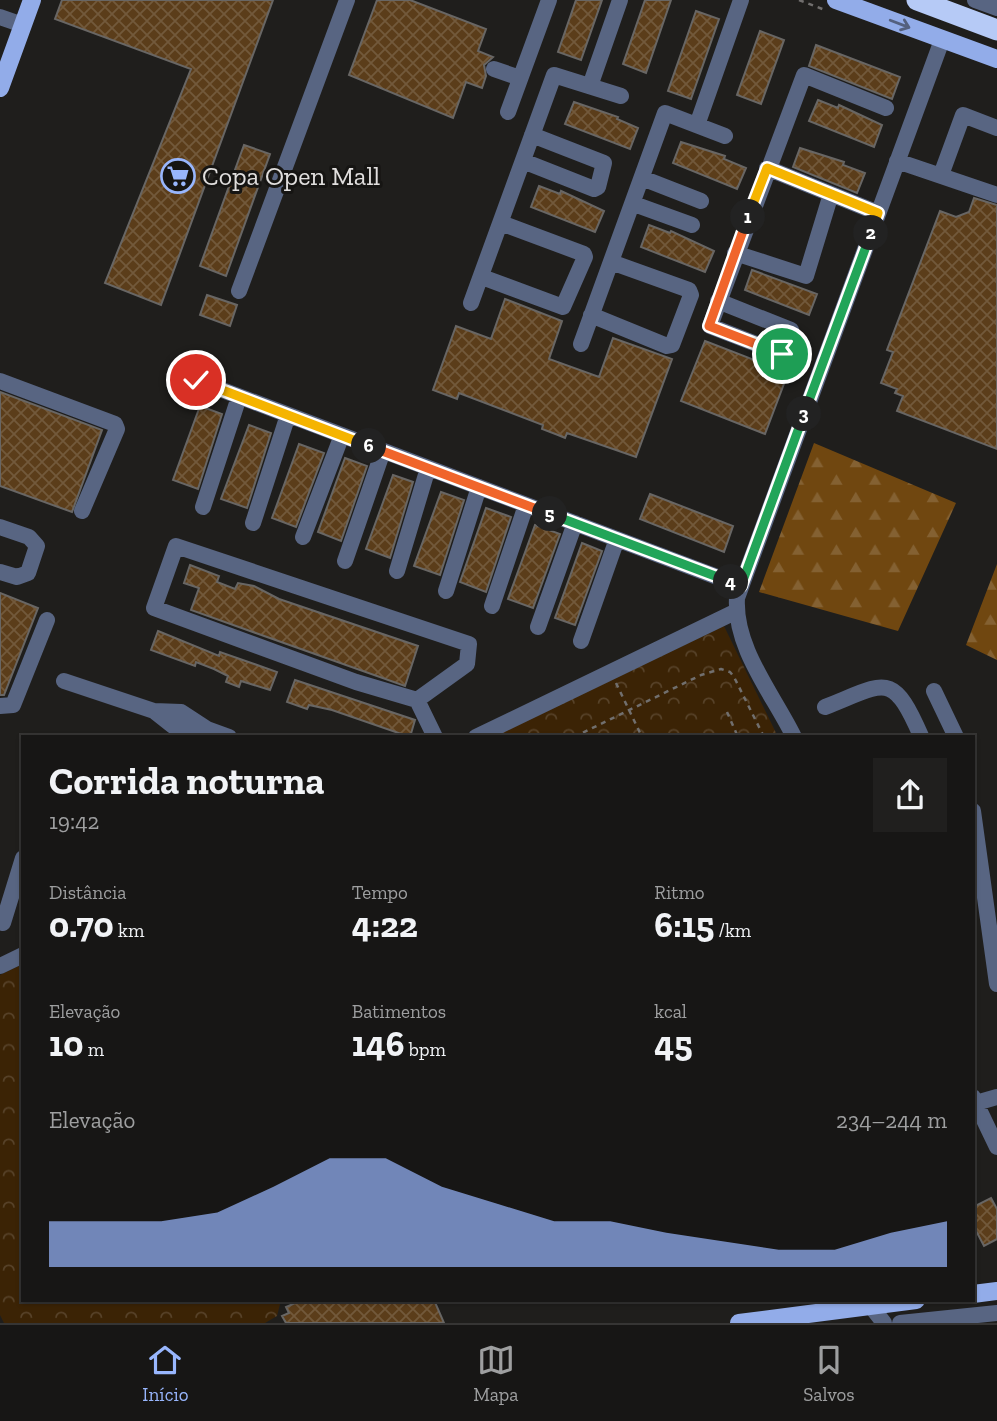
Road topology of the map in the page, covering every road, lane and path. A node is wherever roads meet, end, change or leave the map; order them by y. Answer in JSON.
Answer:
{"nodes":[{"id":1,"x":32,"y":0,"type":"edge"},
{"id":2,"x":347,"y":0,"type":"edge"},
{"id":3,"x":549,"y":0,"type":"edge"},
{"id":4,"x":621,"y":0,"type":"edge"},
{"id":5,"x":741,"y":0,"type":"edge"},
{"id":6,"x":836,"y":0,"type":"edge"},
{"id":7,"x":916,"y":0,"type":"edge"},
{"id":8,"x":975,"y":0,"type":"edge"},
{"id":9,"x":997,"y":8,"type":"edge"},
{"id":10,"x":0,"y":17,"type":"edge"},
{"id":11,"x":23,"y":25,"type":"junction"},
{"id":12,"x":997,"y":30,"type":"edge"},
{"id":13,"x":942,"y":40,"type":"junction"},
{"id":14,"x":997,"y":59,"type":"edge"},
{"id":15,"x":494,"y":69,"type":"dead end"},
{"id":16,"x":520,"y":78,"type":"junction"},
{"id":17,"x":590,"y":86,"type":"junction"},
{"id":18,"x":0,"y":88,"type":"edge"},
{"id":19,"x":621,"y":96,"type":"dead end"},
{"id":20,"x":886,"y":108,"type":"dead end"},
{"id":21,"x":508,"y":112,"type":"dead end"},
{"id":22,"x":697,"y":125,"type":"junction"},
{"id":23,"x":997,"y":128,"type":"edge"},
{"id":24,"x":532,"y":135,"type":"junction"},
{"id":25,"x":725,"y":136,"type":"dead end"},
{"id":26,"x":523,"y":160,"type":"junction"},
{"id":27,"x":897,"y":161,"type":"junction"},
{"id":28,"x":767,"y":168,"type":"junction"},
{"id":29,"x":941,"y":175,"type":"junction"},
{"id":30,"x":642,"y":178,"type":"junction"},
{"id":31,"x":831,"y":194,"type":"junction"},
{"id":32,"x":997,"y":195,"type":"edge"},
{"id":33,"x":701,"y":201,"type":"dead end"},
{"id":34,"x":634,"y":204,"type":"junction"},
{"id":35,"x":878,"y":213,"type":"junction"},
{"id":36,"x":501,"y":223,"type":"junction"},
{"id":37,"x":692,"y":225,"type":"dead end"},
{"id":38,"x":735,"y":253,"type":"junction"},
{"id":39,"x":611,"y":262,"type":"junction"},
{"id":40,"x":482,"y":277,"type":"junction"},
{"id":41,"x":239,"y":291,"type":"dead end"},
{"id":42,"x":718,"y":302,"type":"junction"},
{"id":43,"x":471,"y":303,"type":"dead end"},
{"id":44,"x":591,"y":315,"type":"junction"},
{"id":45,"x":791,"y":330,"type":"dead end"},
{"id":46,"x":581,"y":344,"type":"dead end"},
{"id":47,"x":782,"y":354,"type":"dead end"},
{"id":48,"x":196,"y":380,"type":"dead end"},
{"id":49,"x":0,"y":381,"type":"edge"},
{"id":50,"x":239,"y":397,"type":"junction"},
{"id":51,"x":288,"y":415,"type":"junction"},
{"id":52,"x":342,"y":435,"type":"junction"},
{"id":53,"x":383,"y":451,"type":"junction"},
{"id":54,"x":428,"y":468,"type":"junction"},
{"id":55,"x":479,"y":487,"type":"junction"},
{"id":56,"x":526,"y":505,"type":"junction"},
{"id":57,"x":203,"y":507,"type":"dead end"},
{"id":58,"x":82,"y":511,"type":"dead end"},
{"id":59,"x":253,"y":523,"type":"dead end"},
{"id":60,"x":575,"y":523,"type":"junction"},
{"id":61,"x":0,"y":527,"type":"edge"},
{"id":62,"x":303,"y":537,"type":"dead end"},
{"id":63,"x":617,"y":539,"type":"junction"},
{"id":64,"x":345,"y":561,"type":"dead end"},
{"id":65,"x":397,"y":571,"type":"dead end"},
{"id":66,"x":0,"y":572,"type":"edge"},
{"id":67,"x":741,"y":586,"type":"junction"},
{"id":68,"x":446,"y":591,"type":"dead end"},
{"id":69,"x":492,"y":606,"type":"dead end"},
{"id":70,"x":737,"y":611,"type":"junction"},
{"id":71,"x":47,"y":620,"type":"dead end"},
{"id":72,"x":538,"y":627,"type":"dead end"},
{"id":73,"x":581,"y":641,"type":"dead end"},
{"id":74,"x":64,"y":681,"type":"dead end"},
{"id":75,"x":608,"y":685,"type":"dead end"},
{"id":76,"x":934,"y":691,"type":"dead end"},
{"id":77,"x":417,"y":701,"type":"junction"},
{"id":78,"x":0,"y":706,"type":"edge"},
{"id":79,"x":825,"y":707,"type":"dead end"},
{"id":80,"x":629,"y":711,"type":"junction"},
{"id":81,"x":727,"y":712,"type":"dead end"},
{"id":82,"x":952,"y":729,"type":"edge"},
{"id":83,"x":224,"y":735,"type":"edge"},
{"id":84,"x":434,"y":735,"type":"edge"},
{"id":85,"x":480,"y":735,"type":"edge"},
{"id":86,"x":584,"y":735,"type":"edge"},
{"id":87,"x":641,"y":735,"type":"edge"},
{"id":88,"x":737,"y":735,"type":"edge"},
{"id":89,"x":763,"y":735,"type":"edge"},
{"id":90,"x":793,"y":735,"type":"edge"},
{"id":91,"x":920,"y":735,"type":"edge"},
{"id":92,"x":925,"y":735,"type":"edge"},
{"id":93,"x":975,"y":825,"type":"edge"},
{"id":94,"x":21,"y":864,"type":"edge"},
{"id":95,"x":3,"y":923,"type":"dead end"},
{"id":96,"x":21,"y":956,"type":"edge"},
{"id":97,"x":0,"y":966,"type":"edge"},
{"id":98,"x":997,"y":984,"type":"edge"},
{"id":99,"x":997,"y":1097,"type":"edge"},
{"id":100,"x":982,"y":1107,"type":"edge"},
{"id":101,"x":997,"y":1147,"type":"edge"},
{"id":102,"x":997,"y":1291,"type":"edge"},
{"id":103,"x":975,"y":1294,"type":"edge"},
{"id":104,"x":901,"y":1302,"type":"edge"},
{"id":105,"x":870,"y":1306,"type":"junction"},
{"id":106,"x":997,"y":1313,"type":"edge"},
{"id":107,"x":739,"y":1323,"type":"edge"},
{"id":108,"x":884,"y":1323,"type":"edge"},
{"id":109,"x":900,"y":1323,"type":"edge"}],
"edges":[{"from":1,"to":11,"type":"main road"},
{"from":2,"to":41,"type":"street"},
{"from":3,"to":16,"type":"street"},
{"from":4,"to":17,"type":"street"},
{"from":5,"to":22,"type":"street"},
{"from":6,"to":13,"type":"main road","one_way":true},
{"from":7,"to":12,"type":"highway"},
{"from":8,"to":9,"type":"street"},
{"from":10,"to":11,"type":"street"},
{"from":11,"to":18,"type":"main road"},
{"from":13,"to":14,"type":"main road"},
{"from":13,"to":27,"type":"street"},
{"from":15,"to":16,"type":"street"},
{"from":16,"to":21,"type":"street"},
{"from":17,"to":19,"type":"street"},
{"from":17,"to":24,"type":"street"},
{"from":20,"to":28,"type":"street"},
{"from":22,"to":25,"type":"street"},
{"from":22,"to":30,"type":"street"},
{"from":23,"to":29,"type":"street"},
{"from":24,"to":26,"type":"street"},
{"from":24,"to":26,"type":"street"},
{"from":26,"to":36,"type":"street"},
{"from":27,"to":29,"type":"street"},
{"from":27,"to":35,"type":"street"},
{"from":28,"to":31,"type":"street"},
{"from":28,"to":38,"type":"street"},
{"from":29,"to":32,"type":"street"},
{"from":30,"to":33,"type":"street"},
{"from":30,"to":34,"type":"street"},
{"from":31,"to":35,"type":"street"},
{"from":31,"to":38,"type":"street"},
{"from":34,"to":37,"type":"street"},
{"from":34,"to":39,"type":"street"},
{"from":35,"to":67,"type":"street"},
{"from":36,"to":40,"type":"street"},
{"from":36,"to":40,"type":"street"},
{"from":38,"to":42,"type":"street"},
{"from":39,"to":44,"type":"street"},
{"from":39,"to":44,"type":"street"},
{"from":40,"to":43,"type":"street"},
{"from":42,"to":45,"type":"street"},
{"from":42,"to":47,"type":"street"},
{"from":44,"to":46,"type":"street"},
{"from":48,"to":50,"type":"street"},
{"from":49,"to":58,"type":"street"},
{"from":50,"to":51,"type":"street"},
{"from":50,"to":57,"type":"street"},
{"from":51,"to":52,"type":"street"},
{"from":51,"to":59,"type":"street"},
{"from":52,"to":53,"type":"street"},
{"from":52,"to":62,"type":"street"},
{"from":53,"to":54,"type":"street"},
{"from":53,"to":64,"type":"street"},
{"from":54,"to":55,"type":"street"},
{"from":54,"to":65,"type":"street"},
{"from":55,"to":56,"type":"street"},
{"from":55,"to":68,"type":"street"},
{"from":56,"to":60,"type":"street"},
{"from":56,"to":69,"type":"street"},
{"from":60,"to":63,"type":"street"},
{"from":60,"to":72,"type":"street"},
{"from":61,"to":66,"type":"street"},
{"from":63,"to":67,"type":"street"},
{"from":63,"to":73,"type":"street"},
{"from":67,"to":70,"type":"street"},
{"from":70,"to":85,"type":"street"},
{"from":70,"to":90,"type":"street"},
{"from":71,"to":78,"type":"street"},
{"from":74,"to":83,"type":"street"},
{"from":75,"to":80,"type":"path"},
{"from":76,"to":82,"type":"street"},
{"from":77,"to":77,"type":"street"},
{"from":77,"to":84,"type":"street"},
{"from":79,"to":91,"type":"street"},
{"from":80,"to":86,"type":"path"},
{"from":80,"to":87,"type":"path"},
{"from":80,"to":89,"type":"path"},
{"from":81,"to":88,"type":"path"},
{"from":82,"to":92,"type":"street"},
{"from":93,"to":98,"type":"street"},
{"from":94,"to":95,"type":"street"},
{"from":96,"to":97,"type":"street"},
{"from":99,"to":100,"type":"street"},
{"from":100,"to":101,"type":"street"},
{"from":102,"to":103,"type":"main road"},
{"from":104,"to":105,"type":"main road"},
{"from":105,"to":107,"type":"main road"},
{"from":105,"to":108,"type":"street"},
{"from":106,"to":109,"type":"street"}]}
